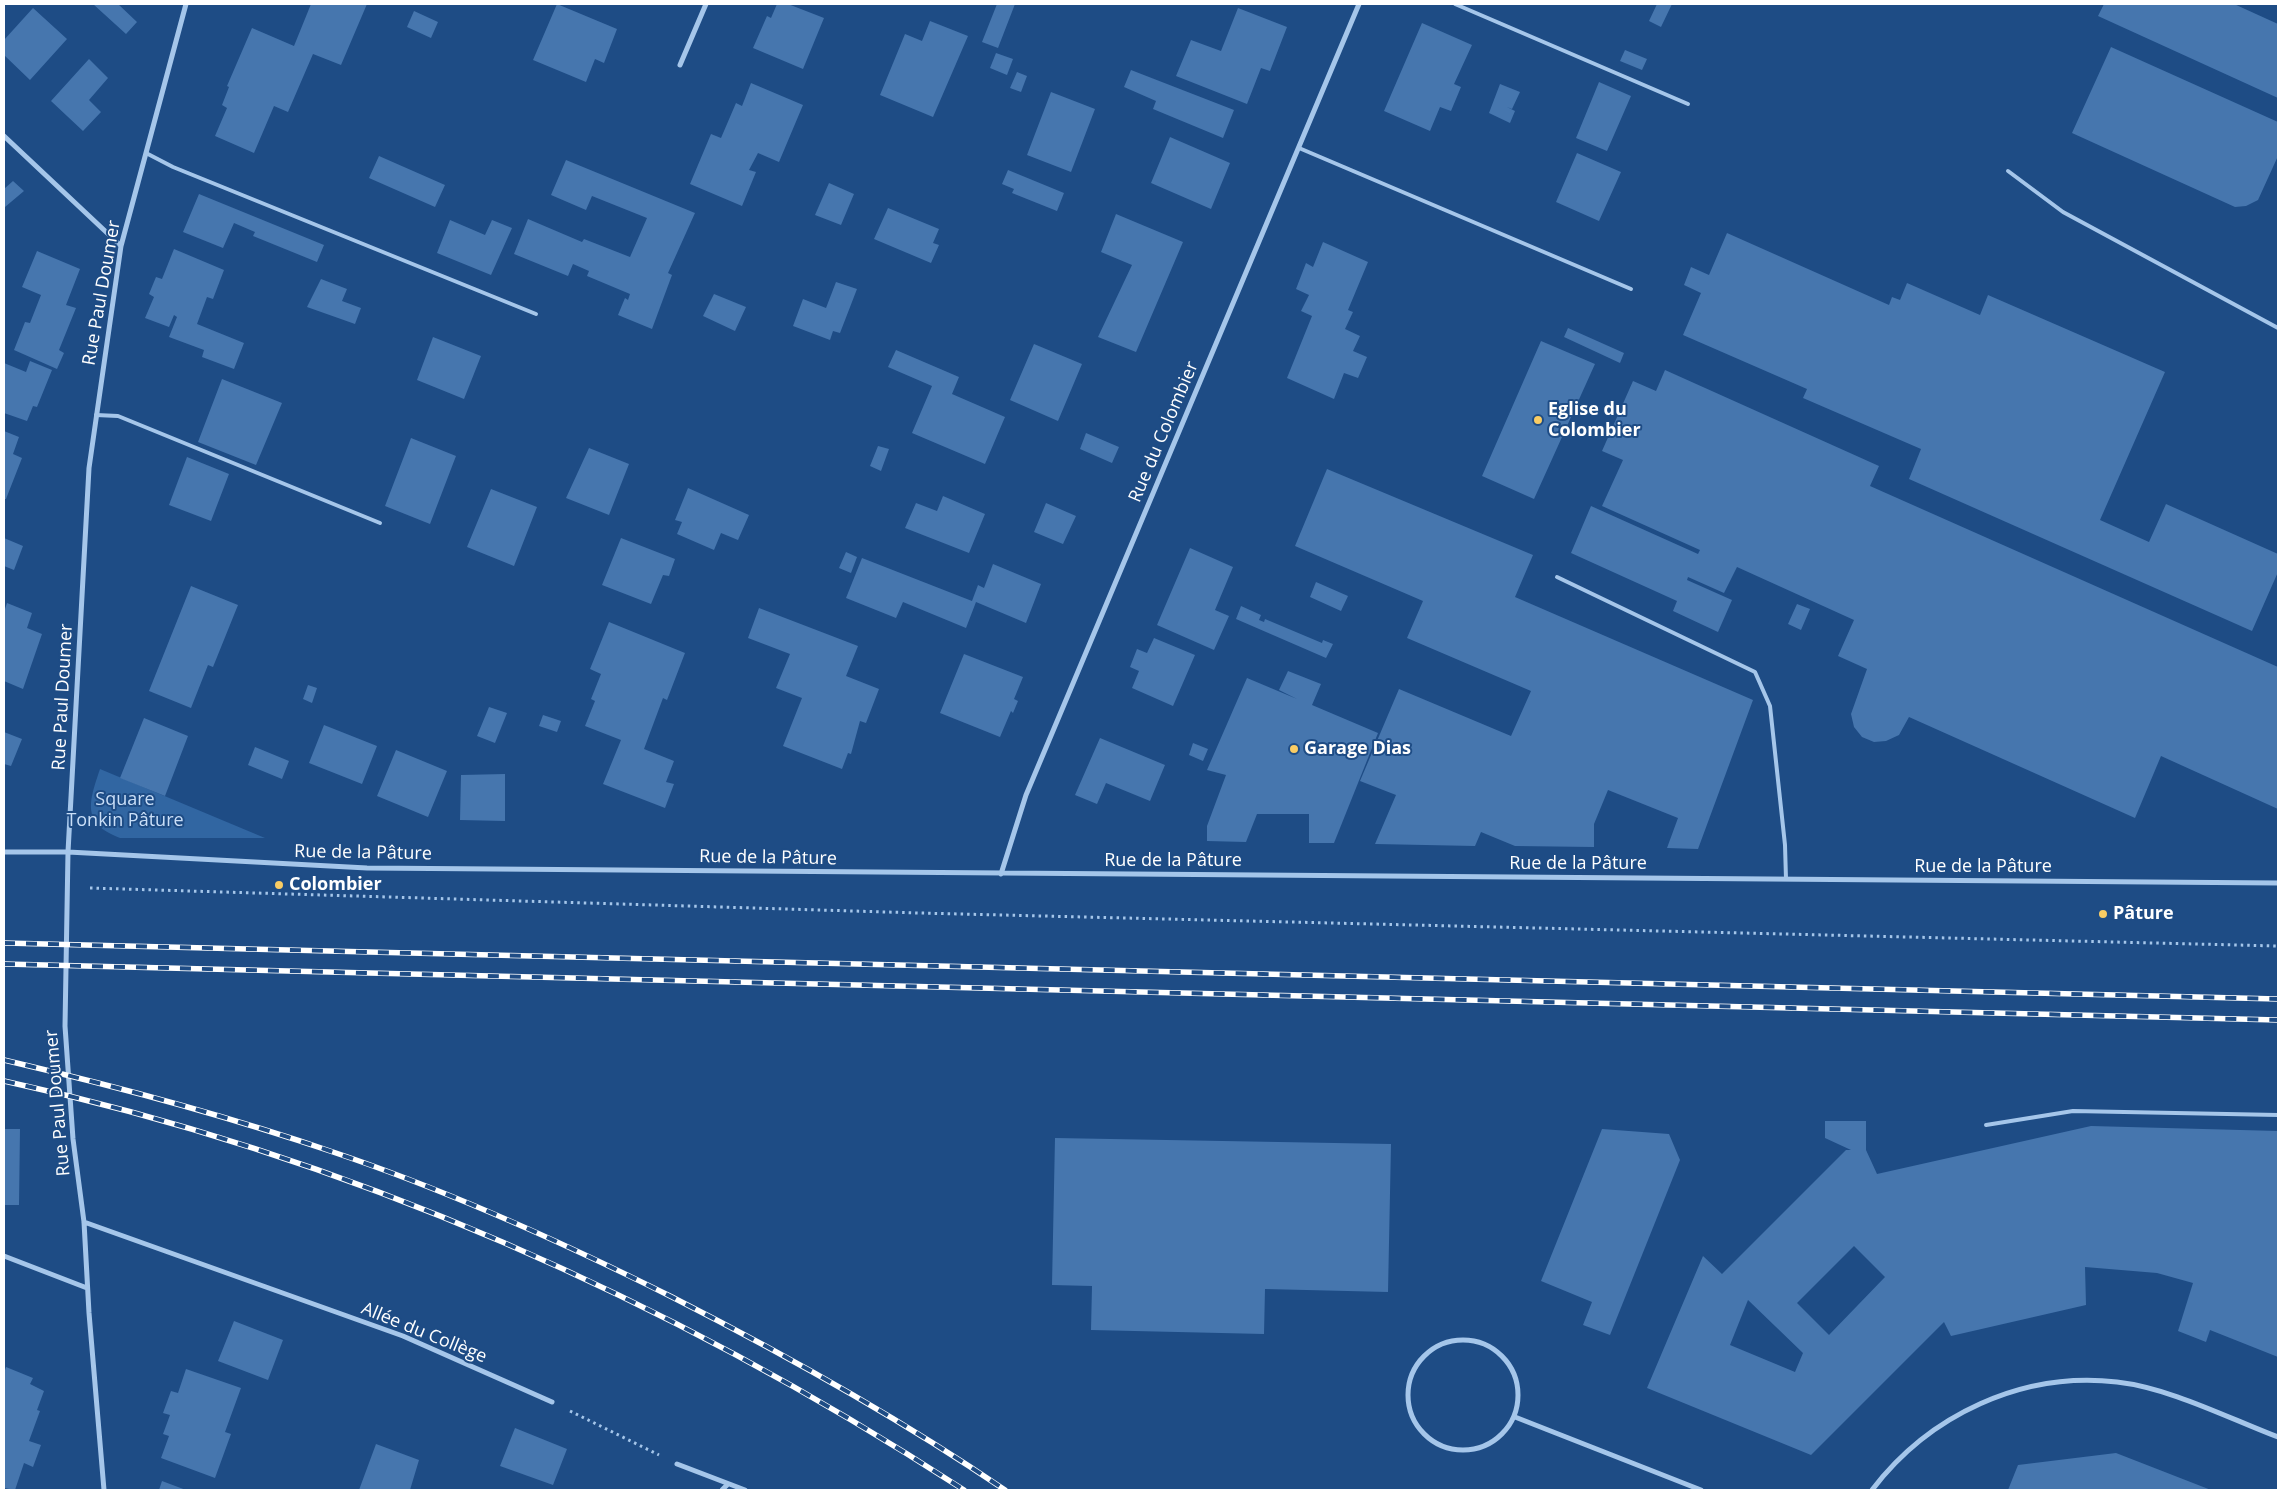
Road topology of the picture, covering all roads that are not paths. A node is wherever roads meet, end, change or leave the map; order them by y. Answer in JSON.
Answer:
{"nodes":[{"id":1,"x":186,"y":4,"type":"edge"},
{"id":2,"x":706,"y":4,"type":"edge"},
{"id":3,"x":1359,"y":4,"type":"edge"},
{"id":4,"x":1455,"y":4,"type":"edge"},
{"id":5,"x":680,"y":65,"type":"dead end"},
{"id":6,"x":1688,"y":104,"type":"dead end"},
{"id":7,"x":4,"y":136,"type":"edge"},
{"id":8,"x":1299,"y":148,"type":"junction"},
{"id":9,"x":146,"y":153,"type":"junction"},
{"id":10,"x":2008,"y":171,"type":"dead end"},
{"id":11,"x":121,"y":246,"type":"junction"},
{"id":12,"x":1631,"y":289,"type":"dead end"},
{"id":13,"x":536,"y":314,"type":"dead end"},
{"id":14,"x":2278,"y":327,"type":"edge"},
{"id":15,"x":96,"y":415,"type":"junction"},
{"id":16,"x":380,"y":523,"type":"dead end"},
{"id":17,"x":1557,"y":577,"type":"dead end"},
{"id":18,"x":4,"y":852,"type":"edge"},
{"id":19,"x":68,"y":852,"type":"junction"},
{"id":20,"x":1001,"y":874,"type":"junction"},
{"id":21,"x":1786,"y":880,"type":"junction"},
{"id":22,"x":2278,"y":883,"type":"edge"},
{"id":23,"x":2278,"y":1115,"type":"edge"},
{"id":24,"x":1986,"y":1125,"type":"dead end"},
{"id":25,"x":84,"y":1222,"type":"junction"},
{"id":26,"x":4,"y":1256,"type":"edge"},
{"id":27,"x":87,"y":1288,"type":"junction"},
{"id":28,"x":552,"y":1402,"type":"road end"},
{"id":29,"x":1514,"y":1417,"type":"junction"},
{"id":30,"x":2278,"y":1437,"type":"edge"},
{"id":31,"x":678,"y":1464,"type":"road end"},
{"id":32,"x":728,"y":1484,"type":"junction"},
{"id":33,"x":104,"y":1490,"type":"edge"},
{"id":34,"x":722,"y":1490,"type":"edge"},
{"id":35,"x":745,"y":1490,"type":"edge"},
{"id":36,"x":1701,"y":1490,"type":"edge"},
{"id":37,"x":1872,"y":1490,"type":"edge"}],
"edges":[{"from":1,"to":9,"type":"street","name":"Rue Paul Doumer"},
{"from":2,"to":5,"type":"street"},
{"from":3,"to":8,"type":"street","name":"Rue du Colombier"},
{"from":4,"to":6,"type":"lane"},
{"from":7,"to":11,"type":"street"},
{"from":8,"to":12,"type":"lane"},
{"from":8,"to":20,"type":"street","name":"Rue du Colombier"},
{"from":9,"to":11,"type":"street","name":"Rue Paul Doumer"},
{"from":9,"to":13,"type":"lane"},
{"from":10,"to":14,"type":"lane"},
{"from":11,"to":15,"type":"street","name":"Rue Paul Doumer"},
{"from":15,"to":16,"type":"lane"},
{"from":15,"to":19,"type":"street","name":"Rue Paul Doumer"},
{"from":17,"to":21,"type":"lane"},
{"from":18,"to":19,"type":"street","name":"Rue de la Pâture"},
{"from":19,"to":20,"type":"street","name":"Rue de la Pâture"},
{"from":19,"to":25,"type":"street","name":"Rue Paul Doumer"},
{"from":20,"to":21,"type":"street","name":"Rue de la Pâture"},
{"from":21,"to":22,"type":"street","name":"Rue de la Pâture"},
{"from":23,"to":24,"type":"lane"},
{"from":25,"to":27,"type":"street","name":"Rue Paul Doumer"},
{"from":25,"to":28,"type":"street","name":"Allée du Collège"},
{"from":26,"to":27,"type":"street"},
{"from":27,"to":33,"type":"street","name":"Rue Paul Doumer"},
{"from":29,"to":29,"type":"street"},
{"from":29,"to":36,"type":"street"},
{"from":30,"to":37,"type":"street"},
{"from":31,"to":32,"type":"street"},
{"from":32,"to":34,"type":"street"},
{"from":32,"to":35,"type":"street"}]}
